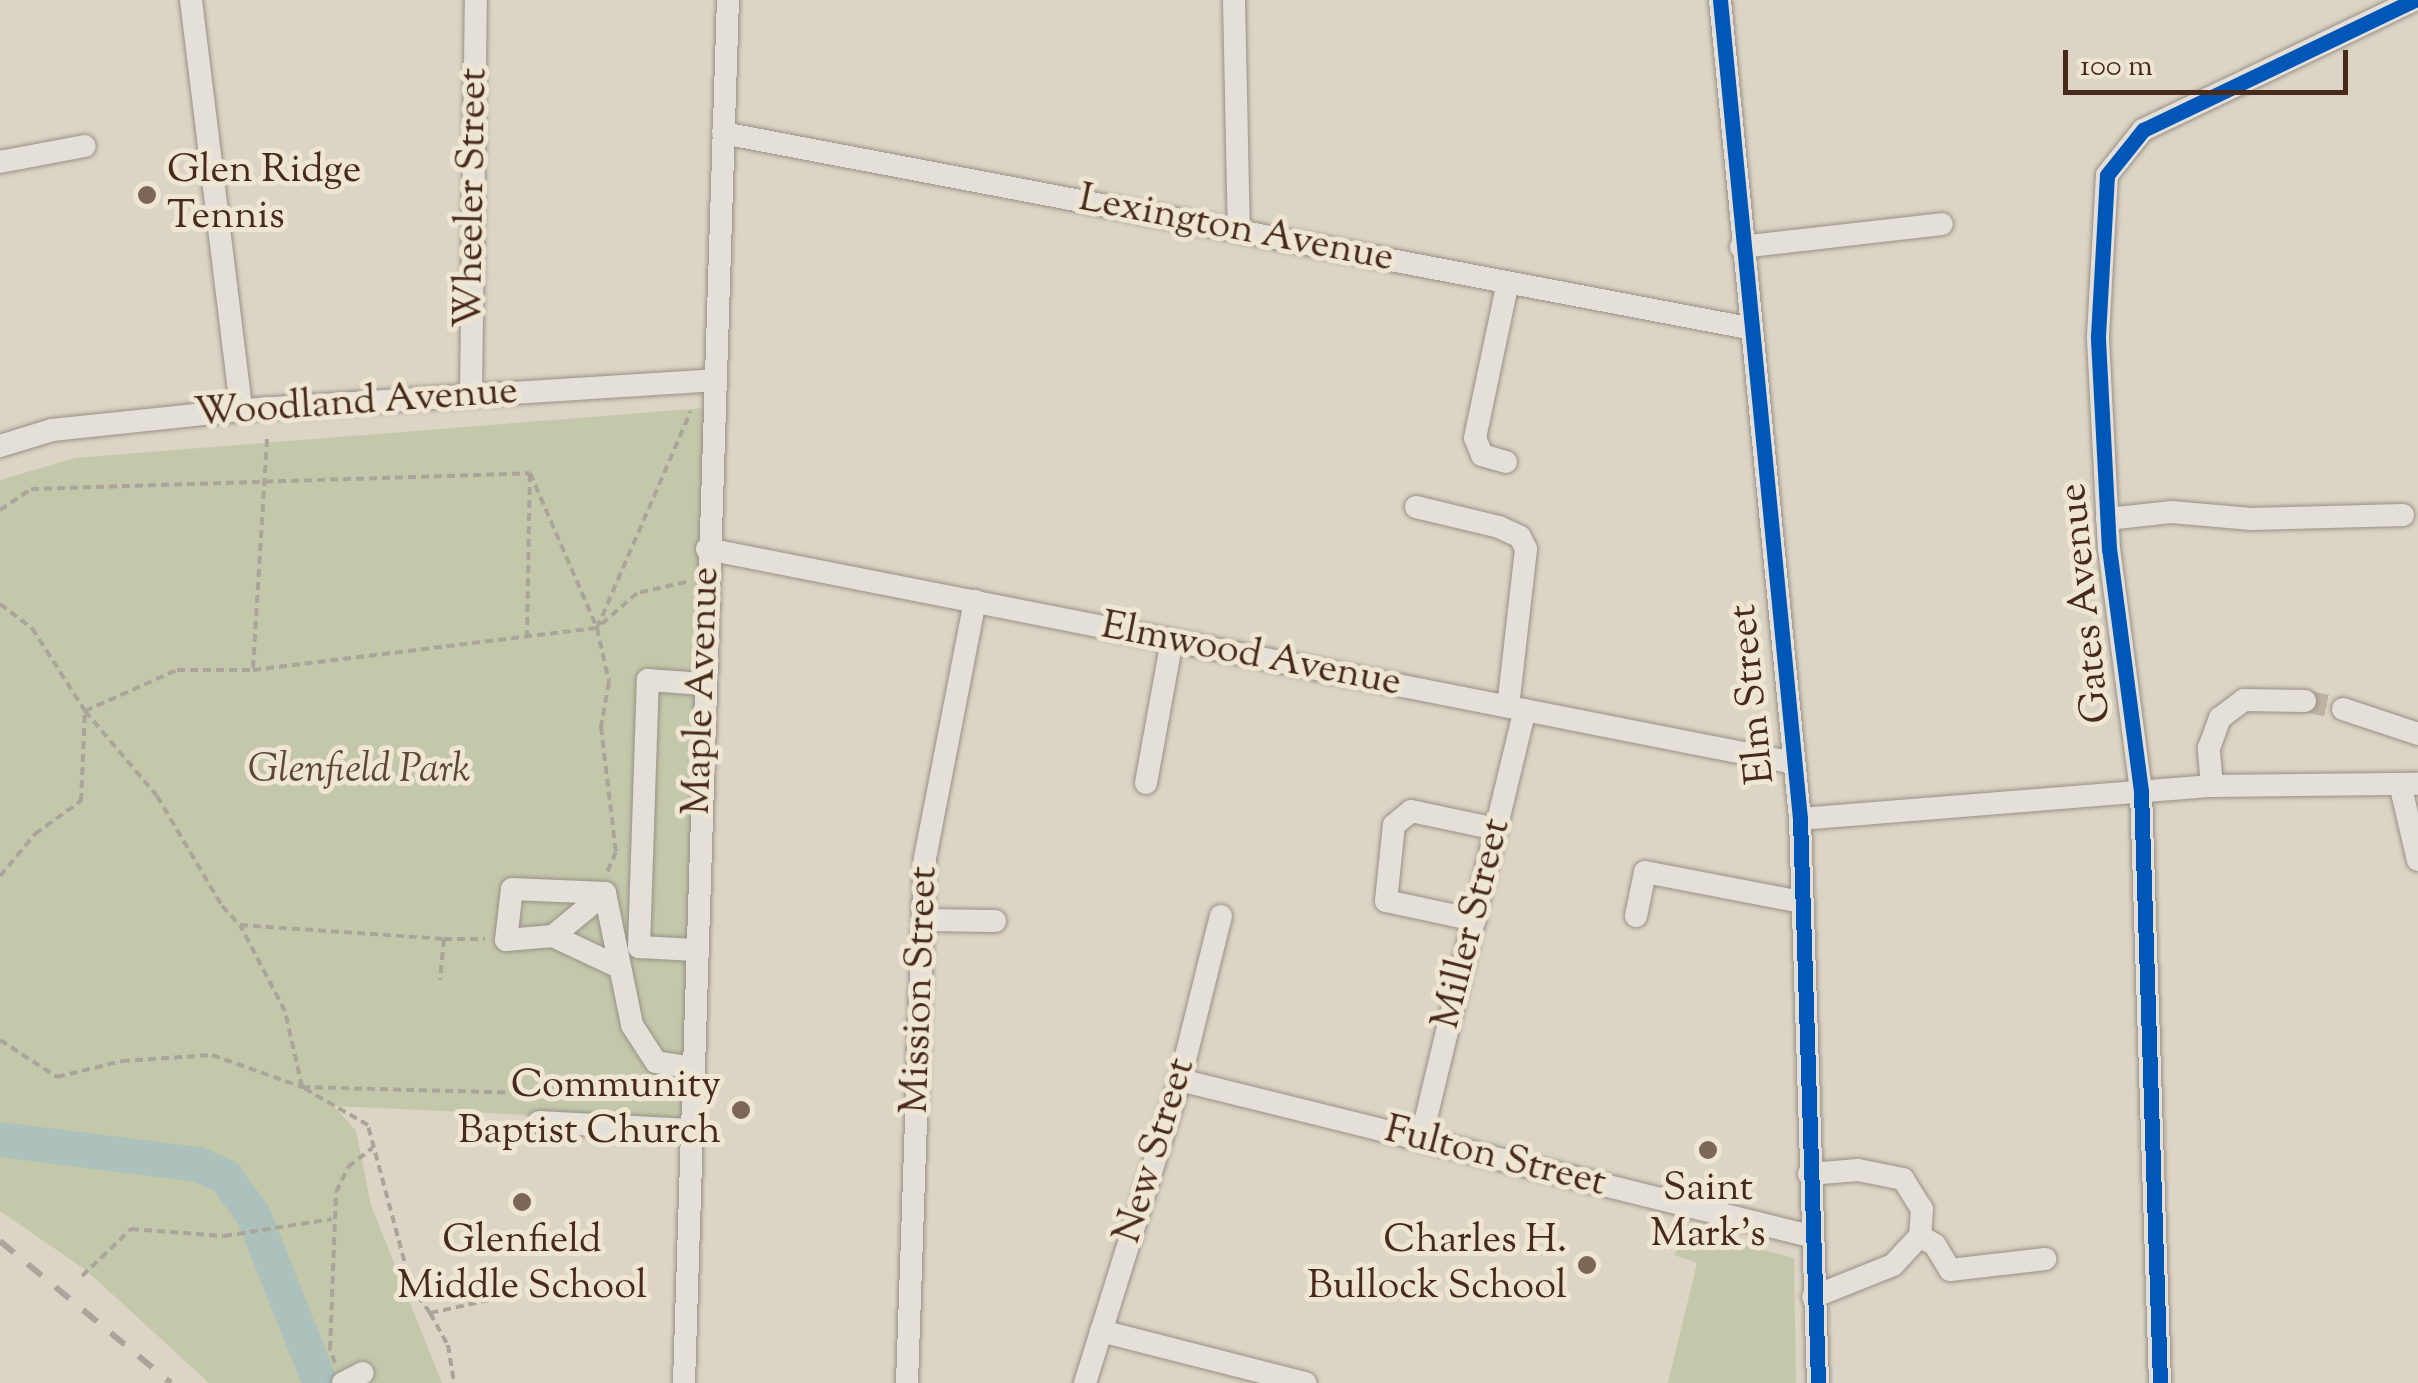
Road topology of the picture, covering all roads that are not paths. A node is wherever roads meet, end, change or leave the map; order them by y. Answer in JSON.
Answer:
{"nodes":[{"id":1,"x":191,"y":0,"type":"edge"},
{"id":2,"x":476,"y":0,"type":"edge"},
{"id":3,"x":728,"y":0,"type":"edge"},
{"id":4,"x":1234,"y":0,"type":"edge"},
{"id":5,"x":1720,"y":0,"type":"edge"},
{"id":6,"x":2414,"y":0,"type":"edge"},
{"id":7,"x":723,"y":133,"type":"junction"},
{"id":8,"x":85,"y":146,"type":"dead end"},
{"id":9,"x":0,"y":162,"type":"edge"},
{"id":10,"x":1942,"y":224,"type":"dead end"},
{"id":11,"x":1239,"y":231,"type":"junction"},
{"id":12,"x":1741,"y":246,"type":"junction"},
{"id":13,"x":1508,"y":282,"type":"junction"},
{"id":14,"x":1748,"y":328,"type":"junction"},
{"id":15,"x":715,"y":380,"type":"junction"},
{"id":16,"x":470,"y":396,"type":"junction"},
{"id":17,"x":241,"y":410,"type":"junction"},
{"id":18,"x":0,"y":446,"type":"edge"},
{"id":19,"x":1506,"y":462,"type":"dead end"},
{"id":20,"x":1416,"y":507,"type":"dead end"},
{"id":21,"x":2402,"y":514,"type":"dead end"},
{"id":22,"x":2108,"y":519,"type":"junction"},
{"id":23,"x":707,"y":548,"type":"junction"},
{"id":24,"x":975,"y":601,"type":"junction"},
{"id":25,"x":1172,"y":640,"type":"junction"},
{"id":26,"x":703,"y":684,"type":"junction"},
{"id":27,"x":2305,"y":701,"type":"tunnel mouth"},
{"id":28,"x":1517,"y":708,"type":"junction"},
{"id":29,"x":2344,"y":709,"type":"tunnel mouth"},
{"id":30,"x":2418,"y":734,"type":"edge"},
{"id":31,"x":1794,"y":763,"type":"junction"},
{"id":32,"x":1146,"y":783,"type":"dead end"},
{"id":33,"x":2409,"y":784,"type":"edge"},
{"id":34,"x":2212,"y":786,"type":"junction"},
{"id":35,"x":2141,"y":791,"type":"junction"},
{"id":36,"x":1800,"y":818,"type":"junction"},
{"id":37,"x":1496,"y":829,"type":"junction"},
{"id":38,"x":2418,"y":860,"type":"edge"},
{"id":39,"x":606,"y":883,"type":"junction"},
{"id":40,"x":1801,"y":902,"type":"junction"},
{"id":41,"x":1221,"y":916,"type":"dead end"},
{"id":42,"x":1636,"y":916,"type":"dead end"},
{"id":43,"x":923,"y":920,"type":"junction"},
{"id":44,"x":1474,"y":920,"type":"junction"},
{"id":45,"x":995,"y":922,"type":"dead end"},
{"id":46,"x":553,"y":936,"type":"junction"},
{"id":47,"x":696,"y":950,"type":"junction"},
{"id":48,"x":619,"y":967,"type":"junction"},
{"id":49,"x":693,"y":1068,"type":"junction"},
{"id":50,"x":1180,"y":1080,"type":"junction"},
{"id":51,"x":539,"y":1122,"type":"dead end"},
{"id":52,"x":691,"y":1130,"type":"junction"},
{"id":53,"x":1422,"y":1140,"type":"junction"},
{"id":54,"x":1809,"y":1174,"type":"junction"},
{"id":55,"x":1810,"y":1236,"type":"junction"},
{"id":56,"x":1920,"y":1236,"type":"junction"},
{"id":57,"x":2045,"y":1259,"type":"dead end"},
{"id":58,"x":1814,"y":1296,"type":"junction"},
{"id":59,"x":1101,"y":1331,"type":"junction"},
{"id":60,"x":684,"y":1383,"type":"edge"},
{"id":61,"x":907,"y":1383,"type":"edge"},
{"id":62,"x":1085,"y":1383,"type":"edge"},
{"id":63,"x":1305,"y":1383,"type":"edge"},
{"id":64,"x":1818,"y":1383,"type":"edge"},
{"id":65,"x":2160,"y":1383,"type":"edge"}],
"edges":[{"from":1,"to":17,"type":"street"},
{"from":2,"to":16,"type":"street","name":"Wheeler Street"},
{"from":3,"to":7,"type":"street","name":"Maple Avenue"},
{"from":4,"to":11,"type":"street"},
{"from":5,"to":12,"type":"street","name":"Elm Street"},
{"from":6,"to":22,"type":"street","name":"Gates Avenue"},
{"from":7,"to":11,"type":"street","name":"Lexington Avenue"},
{"from":7,"to":15,"type":"street","name":"Maple Avenue"},
{"from":8,"to":9,"type":"street"},
{"from":10,"to":12,"type":"street"},
{"from":11,"to":13,"type":"street","name":"Lexington Avenue"},
{"from":12,"to":14,"type":"street","name":"Elm Street"},
{"from":13,"to":14,"type":"street","name":"Lexington Avenue"},
{"from":13,"to":19,"type":"street"},
{"from":14,"to":31,"type":"street","name":"Elm Street"},
{"from":15,"to":16,"type":"street","name":"Woodland Avenue"},
{"from":15,"to":23,"type":"street","name":"Maple Avenue"},
{"from":16,"to":17,"type":"street","name":"Woodland Avenue"},
{"from":17,"to":18,"type":"street","name":"Woodland Avenue"},
{"from":20,"to":28,"type":"street","name":"Miller Street"},
{"from":21,"to":22,"type":"street"},
{"from":22,"to":35,"type":"street","name":"Gates Avenue"},
{"from":23,"to":24,"type":"street","name":"Elmwood Avenue"},
{"from":23,"to":26,"type":"street","name":"Maple Avenue"},
{"from":24,"to":25,"type":"street","name":"Elmwood Avenue"},
{"from":24,"to":43,"type":"street","name":"Mission Street"},
{"from":25,"to":28,"type":"street","name":"Elmwood Avenue"},
{"from":25,"to":32,"type":"street"},
{"from":26,"to":47,"type":"street","name":"Maple Avenue"},
{"from":26,"to":47,"type":"street"},
{"from":27,"to":34,"type":"street"},
{"from":28,"to":31,"type":"street","name":"Elmwood Avenue"},
{"from":28,"to":37,"type":"street","name":"Miller Street"},
{"from":29,"to":30,"type":"street"},
{"from":31,"to":36,"type":"street","name":"Elm Street"},
{"from":33,"to":34,"type":"street"},
{"from":33,"to":38,"type":"street"},
{"from":34,"to":35,"type":"street"},
{"from":35,"to":36,"type":"street"},
{"from":35,"to":65,"type":"street","name":"Gates Avenue"},
{"from":36,"to":40,"type":"street","name":"Elm Street"},
{"from":37,"to":44,"type":"street","name":"Miller Street"},
{"from":37,"to":44,"type":"street"},
{"from":39,"to":46,"type":"street"},
{"from":39,"to":46,"type":"street"},
{"from":39,"to":48,"type":"street"},
{"from":40,"to":42,"type":"street"},
{"from":40,"to":54,"type":"street","name":"Elm Street"},
{"from":41,"to":50,"type":"street","name":"New Street"},
{"from":43,"to":45,"type":"street"},
{"from":43,"to":61,"type":"street","name":"Mission Street"},
{"from":44,"to":53,"type":"street","name":"Miller Street"},
{"from":46,"to":48,"type":"street"},
{"from":47,"to":49,"type":"street","name":"Maple Avenue"},
{"from":48,"to":49,"type":"street"},
{"from":49,"to":52,"type":"street","name":"Maple Avenue"},
{"from":50,"to":53,"type":"street","name":"Fulton Street"},
{"from":50,"to":59,"type":"street","name":"New Street"},
{"from":51,"to":52,"type":"street"},
{"from":52,"to":60,"type":"street","name":"Maple Avenue"},
{"from":53,"to":55,"type":"street","name":"Fulton Street"},
{"from":54,"to":55,"type":"street","name":"Elm Street"},
{"from":54,"to":56,"type":"street"},
{"from":55,"to":58,"type":"street","name":"Elm Street"},
{"from":56,"to":57,"type":"street"},
{"from":56,"to":58,"type":"street"},
{"from":58,"to":64,"type":"street","name":"Elm Street"},
{"from":59,"to":62,"type":"street","name":"New Street"},
{"from":59,"to":63,"type":"street"}]}
